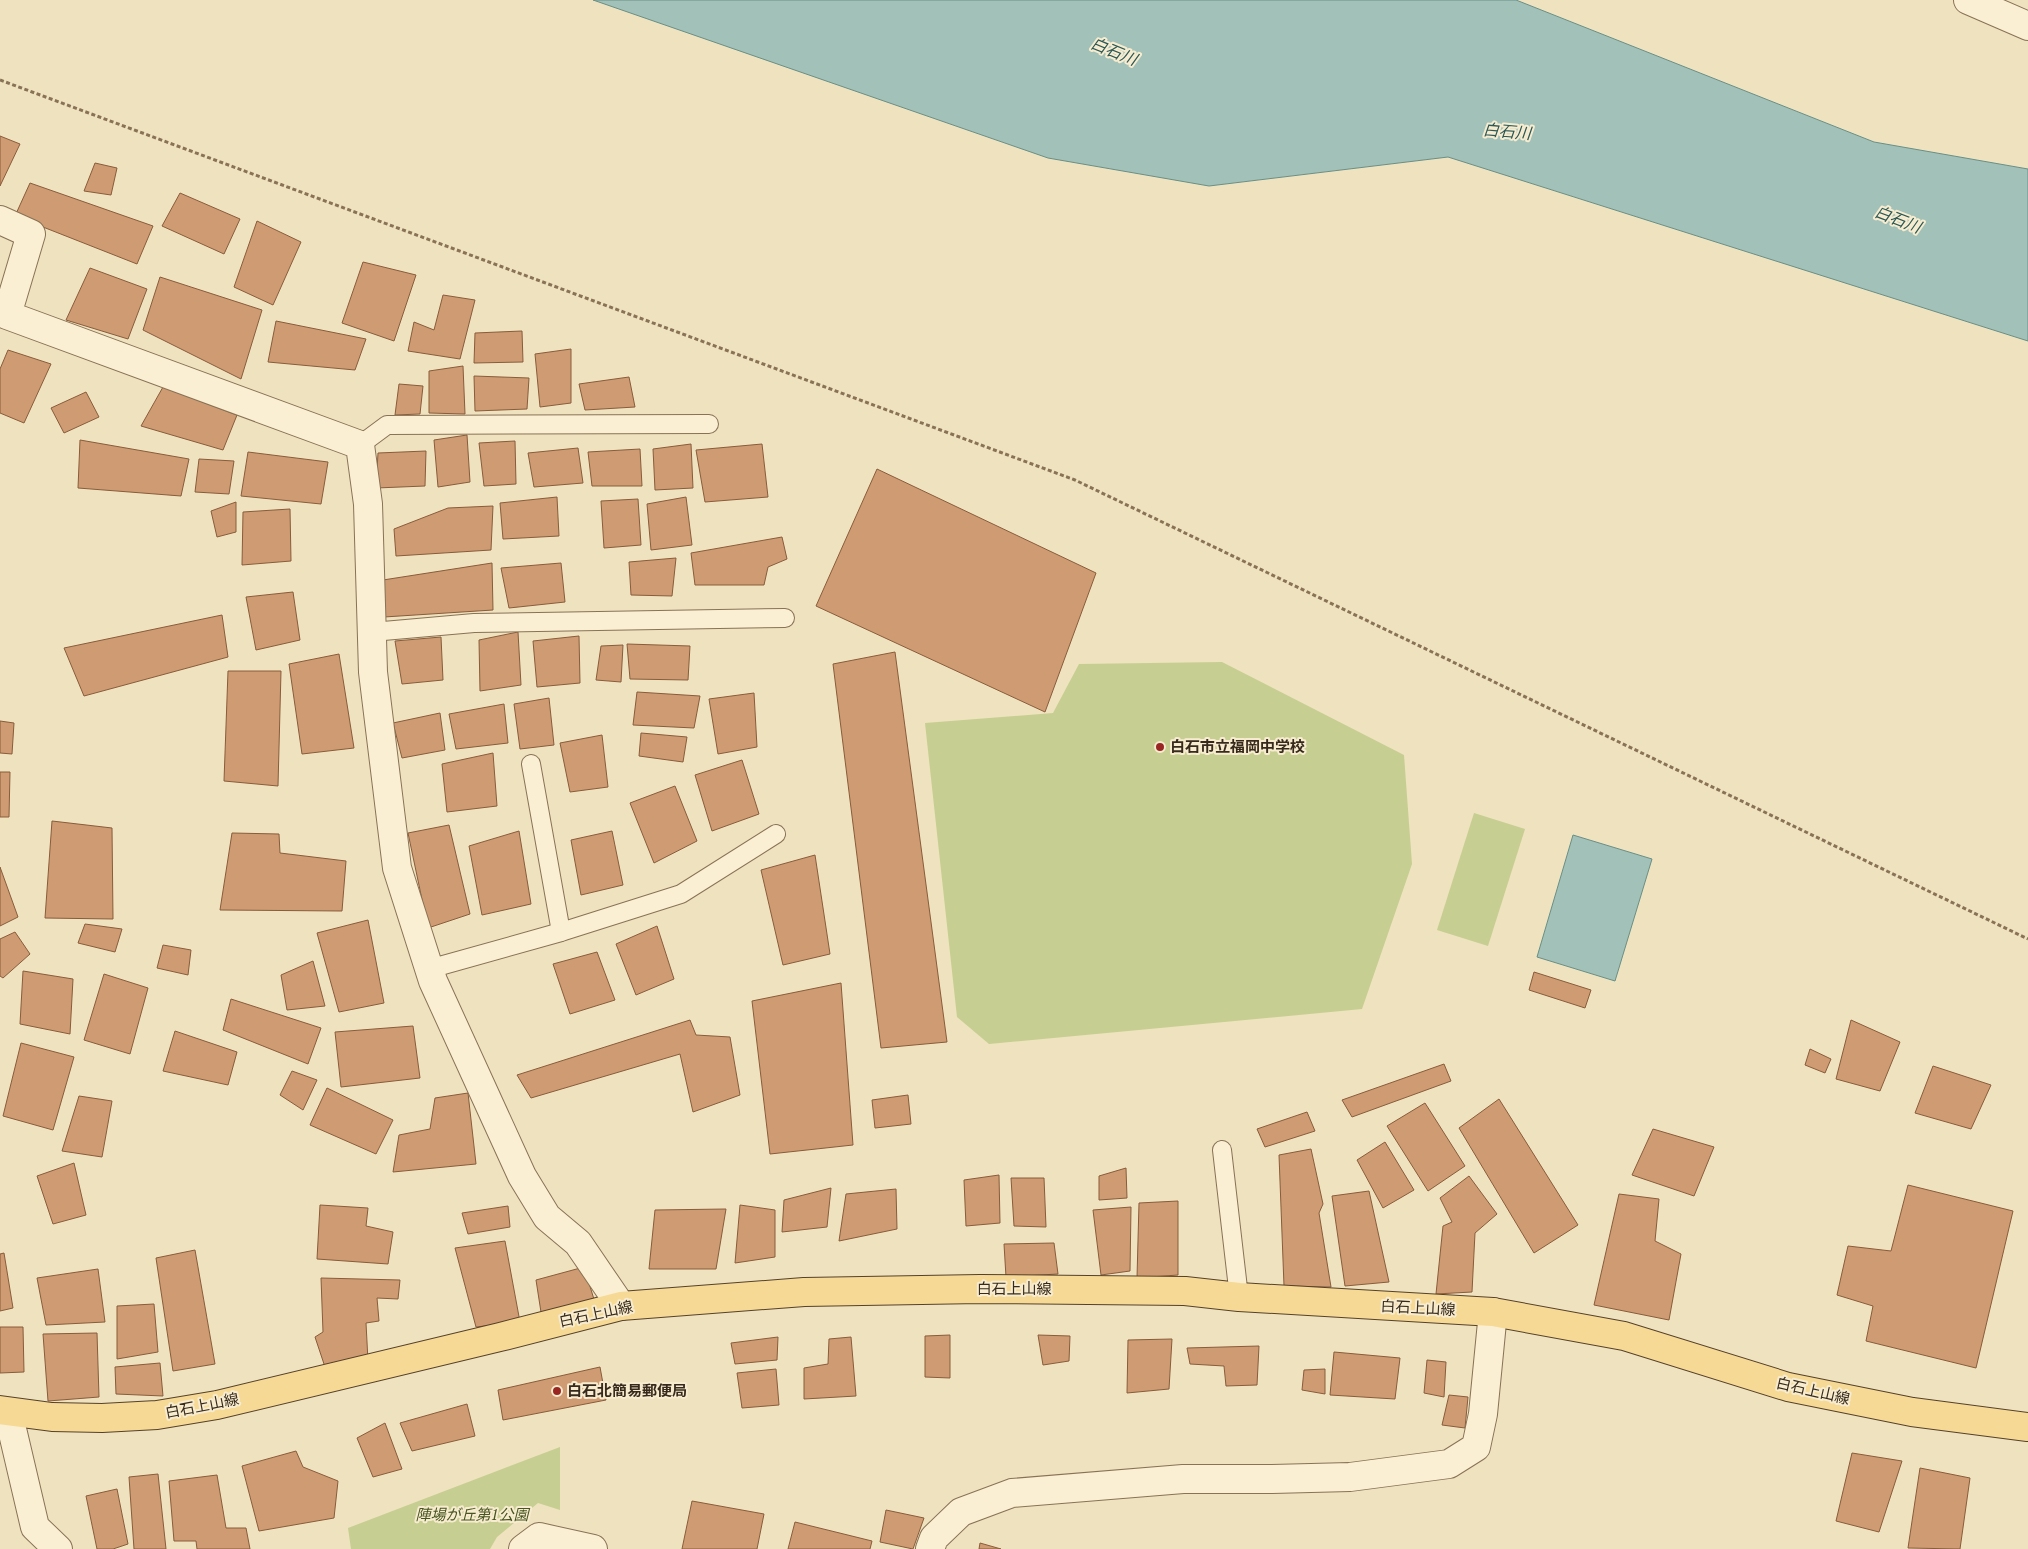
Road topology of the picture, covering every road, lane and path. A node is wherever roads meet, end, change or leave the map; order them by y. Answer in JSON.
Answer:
{"nodes":[{"id":1,"x":1968,"y":0,"type":"edge"},
{"id":2,"x":2028,"y":26,"type":"edge"},
{"id":3,"x":0,"y":80,"type":"edge"},
{"id":4,"x":0,"y":220,"type":"edge"},
{"id":5,"x":3,"y":322,"type":"edge"},
{"id":6,"x":709,"y":424,"type":"dead end"},
{"id":7,"x":360,"y":445,"type":"junction"},
{"id":8,"x":785,"y":618,"type":"dead end"},
{"id":9,"x":372,"y":632,"type":"junction"},
{"id":10,"x":530,"y":764,"type":"dead end"},
{"id":11,"x":776,"y":834,"type":"dead end"},
{"id":12,"x":561,"y":932,"type":"junction"},
{"id":13,"x":2028,"y":939,"type":"edge"},
{"id":14,"x":429,"y":969,"type":"junction"},
{"id":15,"x":1222,"y":1150,"type":"dead end"},
{"id":16,"x":1239,"y":1297,"type":"junction"},
{"id":17,"x":622,"y":1306,"type":"junction"},
{"id":18,"x":1493,"y":1312,"type":"junction"},
{"id":19,"x":4,"y":1411,"type":"edge"},
{"id":20,"x":2028,"y":1427,"type":"edge"},
{"id":21,"x":58,"y":1549,"type":"edge"},
{"id":22,"x":524,"y":1549,"type":"edge"},
{"id":23,"x":593,"y":1549,"type":"edge"},
{"id":24,"x":930,"y":1549,"type":"edge"}],
"edges":[{"from":1,"to":2,"type":"street"},
{"from":3,"to":13,"type":"path"},
{"from":4,"to":5,"type":"street"},
{"from":5,"to":7,"type":"street"},
{"from":6,"to":7,"type":"lane"},
{"from":7,"to":9,"type":"street"},
{"from":8,"to":9,"type":"lane"},
{"from":9,"to":14,"type":"street"},
{"from":10,"to":12,"type":"lane"},
{"from":11,"to":12,"type":"lane"},
{"from":12,"to":14,"type":"lane"},
{"from":14,"to":17,"type":"street"},
{"from":15,"to":16,"type":"lane"},
{"from":16,"to":17,"type":"main road","name":"白石上山線"},
{"from":16,"to":18,"type":"main road","name":"白石上山線"},
{"from":17,"to":19,"type":"main road","name":"白石上山線"},
{"from":18,"to":20,"type":"main road","name":"白石上山線"},
{"from":18,"to":24,"type":"street"},
{"from":19,"to":21,"type":"street"},
{"from":22,"to":23,"type":"street"}]}
